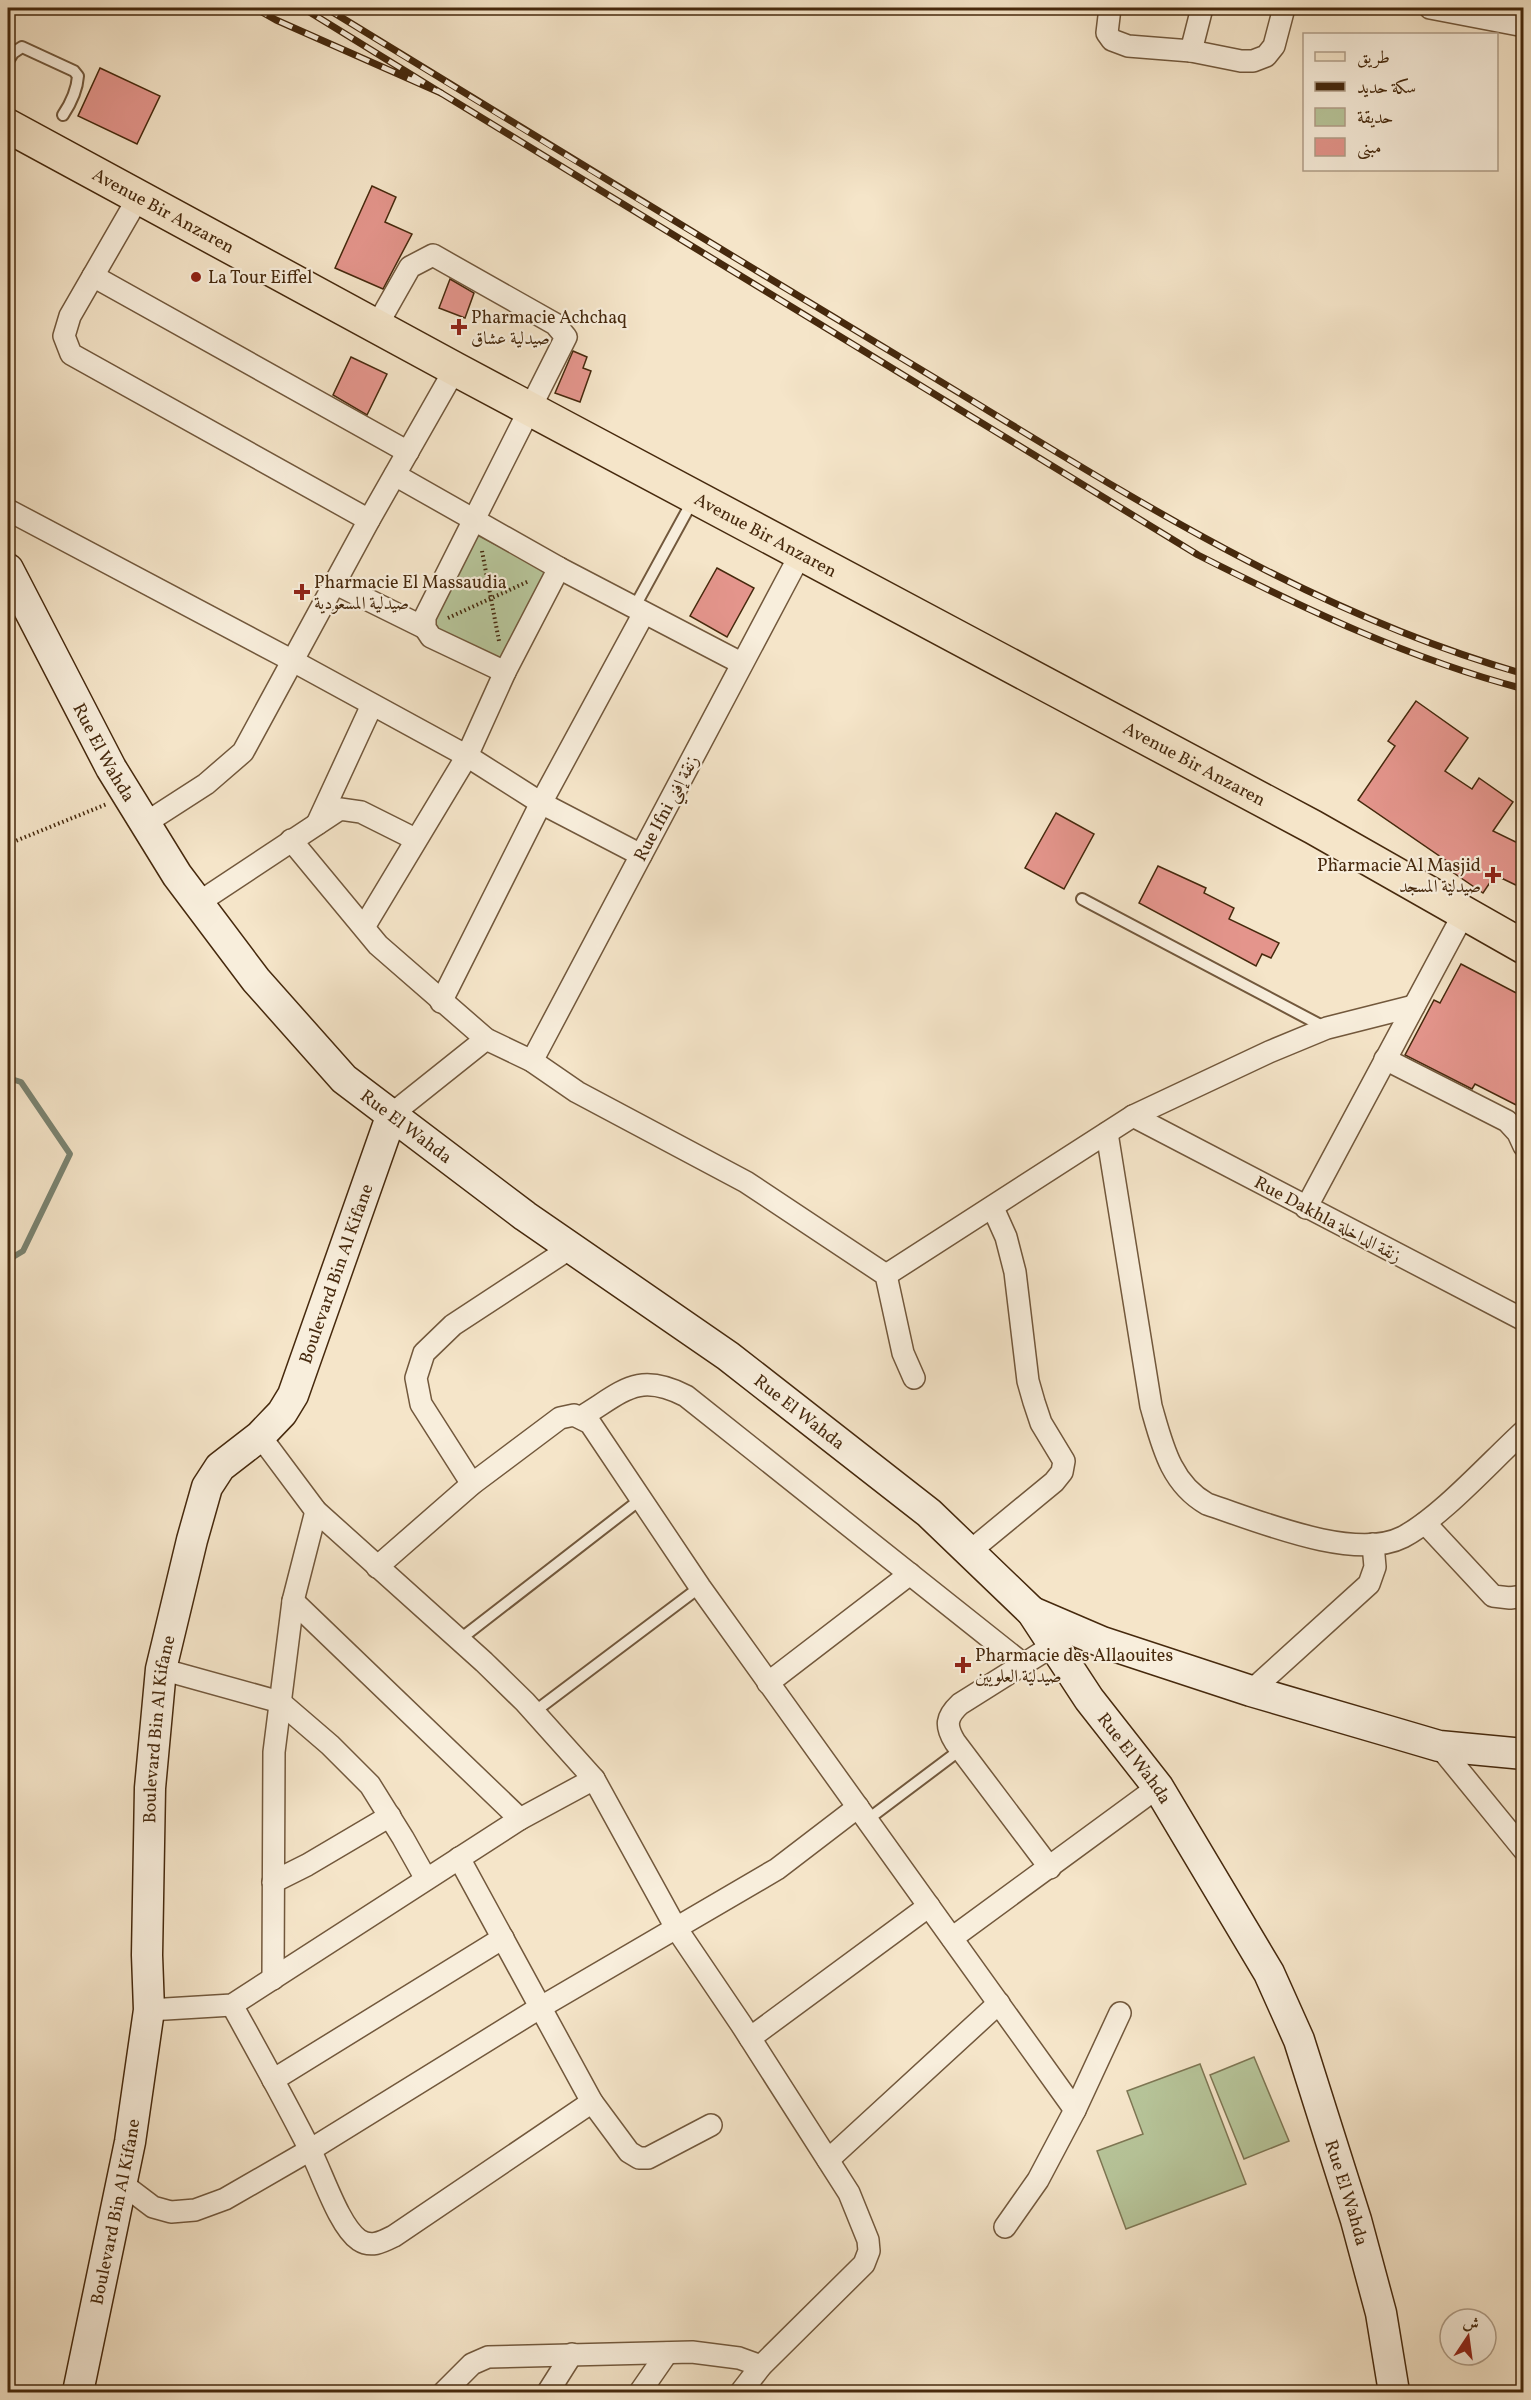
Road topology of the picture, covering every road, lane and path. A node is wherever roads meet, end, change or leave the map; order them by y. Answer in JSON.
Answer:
{"nodes":[{"id":1,"x":1110,"y":8,"type":"edge"},
{"id":2,"x":1202,"y":8,"type":"edge"},
{"id":3,"x":1284,"y":8,"type":"edge"},
{"id":4,"x":1430,"y":8,"type":"edge"},
{"id":5,"x":1485,"y":20,"type":"edge"},
{"id":6,"x":1524,"y":26,"type":"edge"},
{"id":7,"x":1191,"y":51,"type":"junction"},
{"id":8,"x":8,"y":61,"type":"edge"},
{"id":9,"x":63,"y":115,"type":"dead end"},
{"id":10,"x":8,"y":126,"type":"edge"},
{"id":11,"x":138,"y":198,"type":"junction"},
{"id":12,"x":93,"y":276,"type":"junction"},
{"id":13,"x":376,"y":327,"type":"junction"},
{"id":14,"x":455,"y":369,"type":"junction"},
{"id":15,"x":529,"y":408,"type":"junction"},
{"id":16,"x":408,"y":452,"type":"junction"},
{"id":17,"x":395,"y":474,"type":"junction"},
{"id":18,"x":694,"y":497,"type":"junction"},
{"id":19,"x":8,"y":510,"type":"edge"},
{"id":20,"x":369,"y":520,"type":"junction"},
{"id":21,"x":476,"y":520,"type":"junction"},
{"id":22,"x":800,"y":555,"type":"junction"},
{"id":23,"x":559,"y":568,"type":"junction"},
{"id":24,"x":8,"y":569,"type":"edge"},
{"id":25,"x":336,"y":584,"type":"junction"},
{"id":26,"x":491,"y":598,"type":"junction"},
{"id":27,"x":639,"y":611,"type":"junction"},
{"id":28,"x":425,"y":628,"type":"junction"},
{"id":29,"x":293,"y":661,"type":"junction"},
{"id":30,"x":741,"y":663,"type":"junction"},
{"id":31,"x":505,"y":672,"type":"junction"},
{"id":32,"x":372,"y":705,"type":"junction"},
{"id":33,"x":467,"y":756,"type":"junction"},
{"id":34,"x":128,"y":796,"type":"junction"},
{"id":35,"x":542,"y":803,"type":"junction"},
{"id":36,"x":144,"y":824,"type":"junction"},
{"id":37,"x":316,"y":824,"type":"junction"},
{"id":38,"x":415,"y":839,"type":"junction"},
{"id":39,"x":291,"y":840,"type":"junction"},
{"id":40,"x":8,"y":844,"type":"edge"},
{"id":41,"x":641,"y":855,"type":"junction"},
{"id":42,"x":1082,"y":900,"type":"dead end"},
{"id":43,"x":198,"y":903,"type":"junction"},
{"id":44,"x":1464,"y":913,"type":"junction"},
{"id":45,"x":364,"y":927,"type":"junction"},
{"id":46,"x":1524,"y":947,"type":"edge"},
{"id":47,"x":441,"y":1002,"type":"junction"},
{"id":48,"x":1414,"y":1006,"type":"junction"},
{"id":49,"x":1327,"y":1028,"type":"junction"},
{"id":50,"x":486,"y":1039,"type":"junction"},
{"id":51,"x":1385,"y":1059,"type":"junction"},
{"id":52,"x":532,"y":1061,"type":"junction"},
{"id":53,"x":392,"y":1114,"type":"junction"},
{"id":54,"x":1133,"y":1116,"type":"junction"},
{"id":55,"x":1107,"y":1133,"type":"junction"},
{"id":56,"x":1524,"y":1146,"type":"edge"},
{"id":57,"x":993,"y":1208,"type":"junction"},
{"id":58,"x":1306,"y":1208,"type":"junction"},
{"id":59,"x":572,"y":1247,"type":"junction"},
{"id":60,"x":886,"y":1275,"type":"junction"},
{"id":61,"x":1524,"y":1320,"type":"edge"},
{"id":62,"x":914,"y":1378,"type":"dead end"},
{"id":63,"x":582,"y":1417,"type":"junction"},
{"id":64,"x":1524,"y":1431,"type":"edge"},
{"id":65,"x":260,"y":1436,"type":"junction"},
{"id":66,"x":472,"y":1484,"type":"junction"},
{"id":67,"x":641,"y":1499,"type":"junction"},
{"id":68,"x":316,"y":1511,"type":"junction"},
{"id":69,"x":1425,"y":1524,"type":"junction"},
{"id":70,"x":1373,"y":1544,"type":"junction"},
{"id":71,"x":969,"y":1552,"type":"junction"},
{"id":72,"x":377,"y":1568,"type":"junction"},
{"id":73,"x":910,"y":1574,"type":"junction"},
{"id":74,"x":700,"y":1587,"type":"junction"},
{"id":75,"x":1524,"y":1596,"type":"edge"},
{"id":76,"x":293,"y":1601,"type":"junction"},
{"id":77,"x":1032,"y":1612,"type":"junction"},
{"id":78,"x":459,"y":1640,"type":"junction"},
{"id":79,"x":1054,"y":1645,"type":"junction"},
{"id":80,"x":1023,"y":1664,"type":"junction"},
{"id":81,"x":161,"y":1669,"type":"junction"},
{"id":82,"x":768,"y":1683,"type":"junction"},
{"id":83,"x":1251,"y":1691,"type":"junction"},
{"id":84,"x":280,"y":1702,"type":"junction"},
{"id":85,"x":534,"y":1712,"type":"junction"},
{"id":86,"x":1439,"y":1746,"type":"junction"},
{"id":87,"x":960,"y":1750,"type":"junction"},
{"id":88,"x":1524,"y":1754,"type":"edge"},
{"id":89,"x":594,"y":1779,"type":"junction"},
{"id":90,"x":1158,"y":1787,"type":"junction"},
{"id":91,"x":862,"y":1814,"type":"junction"},
{"id":92,"x":390,"y":1816,"type":"junction"},
{"id":93,"x":520,"y":1819,"type":"junction"},
{"id":94,"x":1524,"y":1850,"type":"edge"},
{"id":95,"x":459,"y":1858,"type":"junction"},
{"id":96,"x":1050,"y":1868,"type":"junction"},
{"id":97,"x":426,"y":1879,"type":"junction"},
{"id":98,"x":273,"y":1882,"type":"junction"},
{"id":99,"x":929,"y":1906,"type":"junction"},
{"id":100,"x":675,"y":1928,"type":"junction"},
{"id":101,"x":503,"y":1938,"type":"junction"},
{"id":102,"x":952,"y":1938,"type":"junction"},
{"id":103,"x":273,"y":1979,"type":"junction"},
{"id":104,"x":999,"y":2002,"type":"junction"},
{"id":105,"x":232,"y":2005,"type":"junction"},
{"id":106,"x":541,"y":2007,"type":"junction"},
{"id":107,"x":149,"y":2010,"type":"junction"},
{"id":108,"x":1120,"y":2013,"type":"dead end"},
{"id":109,"x":750,"y":2038,"type":"junction"},
{"id":110,"x":273,"y":2080,"type":"junction"},
{"id":111,"x":592,"y":2102,"type":"junction"},
{"id":112,"x":1075,"y":2110,"type":"junction"},
{"id":113,"x":711,"y":2125,"type":"dead end"},
{"id":114,"x":310,"y":2150,"type":"junction"},
{"id":115,"x":828,"y":2160,"type":"junction"},
{"id":116,"x":120,"y":2182,"type":"junction"},
{"id":117,"x":1005,"y":2228,"type":"dead end"},
{"id":118,"x":667,"y":2353,"type":"junction"},
{"id":119,"x":572,"y":2354,"type":"junction"},
{"id":120,"x":761,"y":2366,"type":"junction"},
{"id":121,"x":553,"y":2391,"type":"edge"},
{"id":122,"x":78,"y":2392,"type":"edge"},
{"id":123,"x":444,"y":2392,"type":"edge"},
{"id":124,"x":640,"y":2392,"type":"edge"},
{"id":125,"x":741,"y":2392,"type":"edge"},
{"id":126,"x":1394,"y":2392,"type":"edge"}],
"edges":[{"from":1,"to":7,"type":"street"},
{"from":2,"to":7,"type":"street"},
{"from":3,"to":7,"type":"street"},
{"from":4,"to":5,"type":"street"},
{"from":5,"to":6,"type":"street"},
{"from":8,"to":9,"type":"lane"},
{"from":10,"to":11,"type":"main road","name":"Avenue Bir Anzaren"},
{"from":11,"to":12,"type":"street"},
{"from":11,"to":13,"type":"main road","name":"Avenue Bir Anzaren"},
{"from":12,"to":16,"type":"street"},
{"from":12,"to":20,"type":"street"},
{"from":13,"to":14,"type":"main road","name":"Avenue Bir Anzaren"},
{"from":13,"to":15,"type":"street"},
{"from":14,"to":15,"type":"main road","name":"Avenue Bir Anzaren"},
{"from":14,"to":16,"type":"street"},
{"from":15,"to":18,"type":"main road","name":"Avenue Bir Anzaren"},
{"from":15,"to":21,"type":"street"},
{"from":16,"to":17,"type":"street"},
{"from":17,"to":20,"type":"street"},
{"from":17,"to":21,"type":"street"},
{"from":18,"to":22,"type":"main road","name":"Avenue Bir Anzaren"},
{"from":18,"to":27,"type":"lane"},
{"from":19,"to":29,"type":"street"},
{"from":20,"to":25,"type":"street"},
{"from":21,"to":23,"type":"street"},
{"from":21,"to":26,"type":"path"},
{"from":21,"to":28,"type":"street"},
{"from":22,"to":30,"type":"street","name":"Rue Ifni زنقة إفني"},
{"from":22,"to":44,"type":"main road","name":"Avenue Bir Anzaren"},
{"from":23,"to":26,"type":"path"},
{"from":23,"to":27,"type":"street"},
{"from":23,"to":31,"type":"street"},
{"from":24,"to":34,"type":"street","name":"Rue El Wahda"},
{"from":25,"to":28,"type":"street"},
{"from":25,"to":29,"type":"street"},
{"from":26,"to":28,"type":"path"},
{"from":26,"to":31,"type":"path"},
{"from":27,"to":30,"type":"street"},
{"from":27,"to":35,"type":"street"},
{"from":28,"to":31,"type":"street"},
{"from":29,"to":32,"type":"street"},
{"from":29,"to":36,"type":"street"},
{"from":30,"to":41,"type":"street","name":"Rue Ifni زنقة إفني"},
{"from":31,"to":33,"type":"street"},
{"from":32,"to":33,"type":"street"},
{"from":32,"to":37,"type":"street"},
{"from":33,"to":35,"type":"street"},
{"from":33,"to":38,"type":"street"},
{"from":34,"to":36,"type":"street","name":"Rue El Wahda"},
{"from":34,"to":40,"type":"path"},
{"from":35,"to":41,"type":"street"},
{"from":35,"to":47,"type":"street"},
{"from":36,"to":43,"type":"street","name":"Rue El Wahda"},
{"from":37,"to":38,"type":"street"},
{"from":37,"to":39,"type":"street"},
{"from":38,"to":45,"type":"street"},
{"from":39,"to":43,"type":"street"},
{"from":39,"to":45,"type":"street"},
{"from":41,"to":52,"type":"street","name":"Rue Ifni زنقة إفني"},
{"from":42,"to":49,"type":"lane"},
{"from":43,"to":53,"type":"street","name":"Rue El Wahda"},
{"from":44,"to":46,"type":"main road","name":"Avenue Bir Anzaren"},
{"from":44,"to":48,"type":"street"},
{"from":45,"to":47,"type":"street"},
{"from":47,"to":50,"type":"street"},
{"from":48,"to":49,"type":"street"},
{"from":48,"to":51,"type":"street"},
{"from":49,"to":54,"type":"street"},
{"from":50,"to":52,"type":"street"},
{"from":50,"to":53,"type":"street"},
{"from":51,"to":56,"type":"street"},
{"from":51,"to":58,"type":"street"},
{"from":52,"to":60,"type":"street"},
{"from":53,"to":59,"type":"street","name":"Rue El Wahda"},
{"from":53,"to":65,"type":"street","name":"Boulevard Bin Al Kifane"},
{"from":54,"to":55,"type":"street"},
{"from":54,"to":58,"type":"street","name":"Rue Dakhla زنقة الداخلة"},
{"from":55,"to":57,"type":"street"},
{"from":55,"to":70,"type":"street"},
{"from":57,"to":60,"type":"street"},
{"from":57,"to":71,"type":"street"},
{"from":58,"to":61,"type":"street","name":"Rue Dakhla زنقة الداخلة"},
{"from":59,"to":66,"type":"street"},
{"from":59,"to":71,"type":"street","name":"Rue El Wahda"},
{"from":60,"to":62,"type":"street"},
{"from":63,"to":66,"type":"street"},
{"from":63,"to":67,"type":"street"},
{"from":63,"to":73,"type":"street"},
{"from":64,"to":69,"type":"street"},
{"from":65,"to":68,"type":"street"},
{"from":65,"to":81,"type":"street","name":"Boulevard Bin Al Kifane"},
{"from":66,"to":72,"type":"street"},
{"from":67,"to":74,"type":"street"},
{"from":67,"to":78,"type":"lane"},
{"from":68,"to":72,"type":"street"},
{"from":68,"to":76,"type":"street"},
{"from":69,"to":70,"type":"street"},
{"from":69,"to":75,"type":"street"},
{"from":70,"to":83,"type":"street"},
{"from":71,"to":77,"type":"street","name":"Rue El Wahda"},
{"from":72,"to":78,"type":"street"},
{"from":73,"to":80,"type":"street"},
{"from":73,"to":82,"type":"street"},
{"from":74,"to":82,"type":"street"},
{"from":74,"to":85,"type":"lane"},
{"from":76,"to":84,"type":"street"},
{"from":76,"to":93,"type":"street"},
{"from":77,"to":79,"type":"street","name":"Rue El Wahda"},
{"from":77,"to":83,"type":"street"},
{"from":78,"to":85,"type":"street"},
{"from":79,"to":80,"type":"street"},
{"from":79,"to":90,"type":"street","name":"Rue El Wahda"},
{"from":80,"to":87,"type":"street"},
{"from":81,"to":84,"type":"street"},
{"from":81,"to":107,"type":"street","name":"Boulevard Bin Al Kifane"},
{"from":82,"to":91,"type":"street"},
{"from":83,"to":86,"type":"street"},
{"from":84,"to":92,"type":"street"},
{"from":84,"to":98,"type":"street"},
{"from":85,"to":89,"type":"street"},
{"from":86,"to":88,"type":"street"},
{"from":86,"to":94,"type":"street"},
{"from":87,"to":91,"type":"lane"},
{"from":87,"to":96,"type":"street"},
{"from":89,"to":93,"type":"street"},
{"from":89,"to":100,"type":"street"},
{"from":90,"to":96,"type":"street"},
{"from":90,"to":126,"type":"street","name":"Rue El Wahda"},
{"from":91,"to":99,"type":"street"},
{"from":91,"to":100,"type":"street"},
{"from":92,"to":97,"type":"street"},
{"from":92,"to":98,"type":"street"},
{"from":93,"to":95,"type":"street"},
{"from":95,"to":97,"type":"street"},
{"from":95,"to":101,"type":"street"},
{"from":96,"to":102,"type":"street"},
{"from":97,"to":103,"type":"street"},
{"from":98,"to":103,"type":"street"},
{"from":99,"to":102,"type":"street"},
{"from":99,"to":109,"type":"street"},
{"from":100,"to":106,"type":"street"},
{"from":100,"to":109,"type":"street"},
{"from":101,"to":106,"type":"street"},
{"from":101,"to":110,"type":"street"},
{"from":102,"to":104,"type":"street"},
{"from":103,"to":105,"type":"street"},
{"from":104,"to":112,"type":"street"},
{"from":104,"to":115,"type":"street"},
{"from":105,"to":107,"type":"street"},
{"from":105,"to":110,"type":"street"},
{"from":106,"to":111,"type":"street"},
{"from":106,"to":114,"type":"street"},
{"from":107,"to":116,"type":"street","name":"Boulevard Bin Al Kifane"},
{"from":108,"to":112,"type":"street"},
{"from":109,"to":115,"type":"street"},
{"from":110,"to":114,"type":"street"},
{"from":111,"to":113,"type":"street"},
{"from":111,"to":114,"type":"street"},
{"from":112,"to":117,"type":"street"},
{"from":114,"to":116,"type":"street"},
{"from":115,"to":120,"type":"street"},
{"from":116,"to":122,"type":"street","name":"Boulevard Bin Al Kifane"},
{"from":118,"to":119,"type":"street"},
{"from":118,"to":120,"type":"street"},
{"from":118,"to":124,"type":"street"},
{"from":119,"to":121,"type":"street"},
{"from":119,"to":123,"type":"street"},
{"from":120,"to":125,"type":"street"}]}
